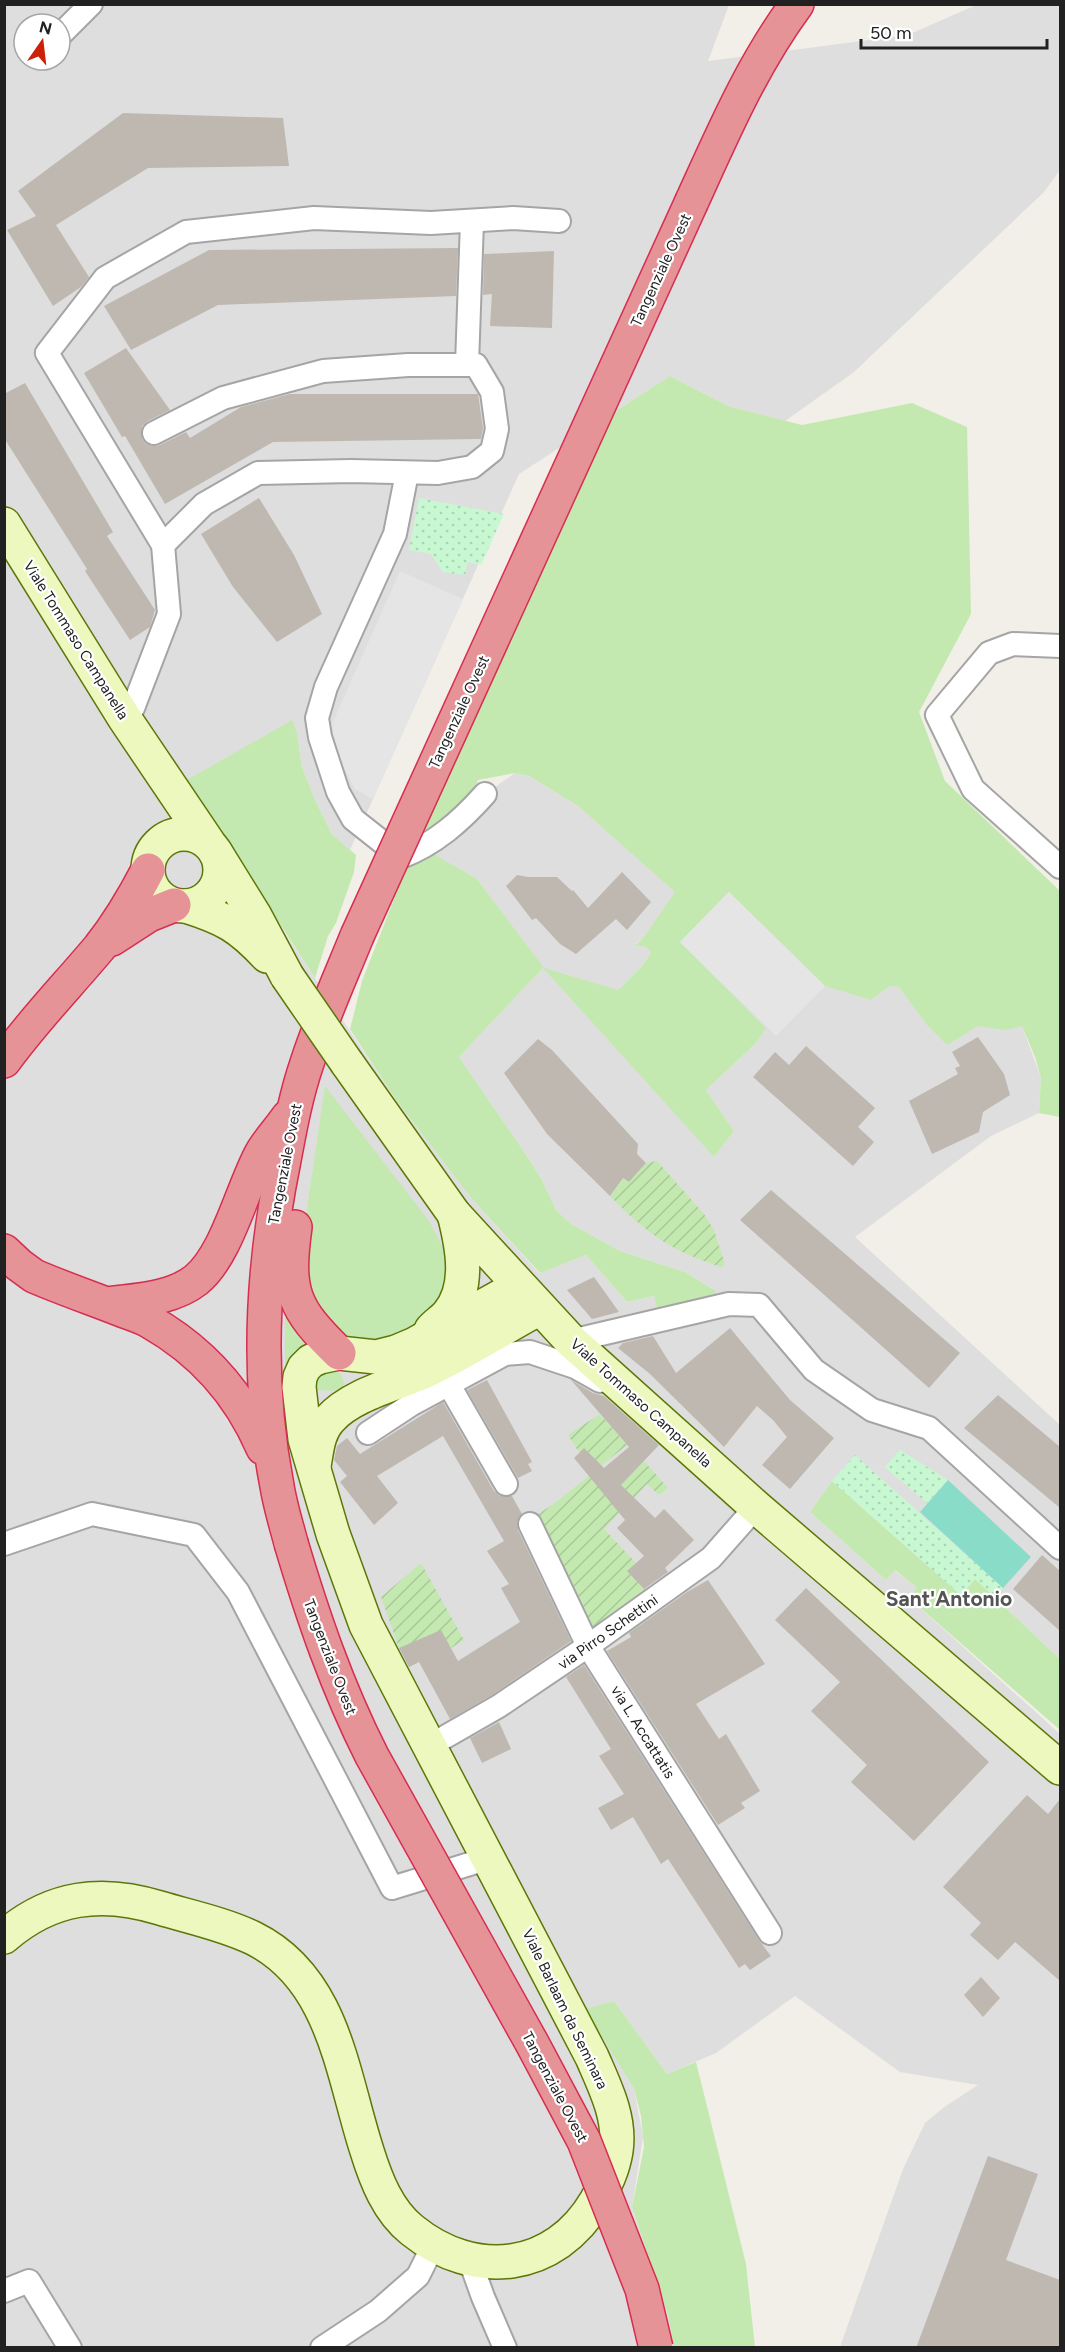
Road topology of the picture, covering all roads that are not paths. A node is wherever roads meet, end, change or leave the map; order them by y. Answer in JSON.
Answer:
{"nodes":[{"id":1,"x":91,"y":4,"type":"edge"},
{"id":2,"x":797,"y":4,"type":"edge"},
{"id":3,"x":72,"y":23,"type":"edge"},
{"id":4,"x":472,"y":221,"type":"junction"},
{"id":5,"x":559,"y":221,"type":"dead end"},
{"id":6,"x":467,"y":365,"type":"junction"},
{"id":7,"x":154,"y":433,"type":"dead end"},
{"id":8,"x":407,"y":473,"type":"junction"},
{"id":9,"x":4,"y":524,"type":"edge"},
{"id":10,"x":164,"y":545,"type":"junction"},
{"id":11,"x":1060,"y":646,"type":"edge"},
{"id":12,"x":125,"y":719,"type":"junction"},
{"id":13,"x":150,"y":755,"type":"junction"},
{"id":14,"x":484,"y":794,"type":"dead end"},
{"id":15,"x":212,"y":847,"type":"junction"},
{"id":16,"x":152,"y":860,"type":"junction"},
{"id":17,"x":1060,"y":867,"type":"edge"},
{"id":18,"x":180,"y":905,"type":"junction"},
{"id":19,"x":100,"y":946,"type":"junction"},
{"id":20,"x":287,"y":976,"type":"junction"},
{"id":21,"x":4,"y":1061,"type":"edge"},
{"id":22,"x":294,"y":1109,"type":"junction"},
{"id":23,"x":454,"y":1214,"type":"junction"},
{"id":24,"x":4,"y":1251,"type":"edge"},
{"id":25,"x":530,"y":1297,"type":"junction"},
{"id":26,"x":106,"y":1304,"type":"junction"},
{"id":27,"x":494,"y":1334,"type":"junction"},
{"id":28,"x":572,"y":1341,"type":"junction"},
{"id":29,"x":415,"y":1344,"type":"junction"},
{"id":30,"x":339,"y":1353,"type":"junction"},
{"id":31,"x":449,"y":1385,"type":"junction"},
{"id":32,"x":349,"y":1403,"type":"junction"},
{"id":33,"x":643,"y":1406,"type":"junction"},
{"id":34,"x":368,"y":1433,"type":"dead end"},
{"id":35,"x":313,"y":1468,"type":"junction"},
{"id":36,"x":506,"y":1484,"type":"dead end"},
{"id":37,"x":277,"y":1486,"type":"junction"},
{"id":38,"x":756,"y":1507,"type":"junction"},
{"id":39,"x":530,"y":1524,"type":"dead end"},
{"id":40,"x":4,"y":1544,"type":"edge"},
{"id":41,"x":1060,"y":1548,"type":"edge"},
{"id":42,"x":588,"y":1646,"type":"junction"},
{"id":43,"x":445,"y":1737,"type":"dead end"},
{"id":44,"x":1060,"y":1768,"type":"edge"},
{"id":45,"x":489,"y":1858,"type":"junction"},
{"id":46,"x":770,"y":1933,"type":"dead end"},
{"id":47,"x":4,"y":1937,"type":"edge"},
{"id":48,"x":434,"y":2244,"type":"junction"},
{"id":49,"x":469,"y":2258,"type":"junction"},
{"id":50,"x":4,"y":2291,"type":"edge"},
{"id":51,"x":70,"y":2348,"type":"edge"},
{"id":52,"x":322,"y":2348,"type":"edge"},
{"id":53,"x":506,"y":2348,"type":"edge"},
{"id":54,"x":656,"y":2348,"type":"edge"}],
"edges":[{"from":1,"to":3,"type":"street"},
{"from":2,"to":22,"type":"highway","name":"Tangenziale Ovest","bridge":true},
{"from":4,"to":5,"type":"street"},
{"from":4,"to":6,"type":"street"},
{"from":4,"to":10,"type":"street"},
{"from":6,"to":7,"type":"street"},
{"from":6,"to":8,"type":"street"},
{"from":8,"to":10,"type":"street"},
{"from":8,"to":14,"type":"street"},
{"from":9,"to":12,"type":"street","name":"Viale Tommaso Campanella"},
{"from":10,"to":12,"type":"street"},
{"from":11,"to":17,"type":"street"},
{"from":12,"to":13,"type":"street","name":"Viale Tommaso Campanella"},
{"from":13,"to":15,"type":"street","name":"Viale Tommaso Campanella"},
{"from":13,"to":16,"type":"street","name":"Viale Tommaso Campanella"},
{"from":15,"to":16,"type":"street"},
{"from":15,"to":18,"type":"street"},
{"from":15,"to":20,"type":"street","name":"Viale Tommaso Campanella"},
{"from":16,"to":18,"type":"street"},
{"from":16,"to":19,"type":"highway"},
{"from":18,"to":19,"type":"highway"},
{"from":18,"to":20,"type":"street","name":"Viale Tommaso Campanella"},
{"from":19,"to":21,"type":"highway"},
{"from":20,"to":23,"type":"street","name":"Viale Tommaso Campanella","bridge":true},
{"from":22,"to":26,"type":"highway"},
{"from":22,"to":30,"type":"highway"},
{"from":22,"to":37,"type":"highway","name":"Tangenziale Ovest"},
{"from":23,"to":25,"type":"street","name":"Viale Tommaso Campanella"},
{"from":23,"to":29,"type":"street"},
{"from":24,"to":26,"type":"highway"},
{"from":25,"to":27,"type":"street"},
{"from":25,"to":28,"type":"street","name":"Viale Tommaso Campanella"},
{"from":25,"to":29,"type":"street"},
{"from":26,"to":37,"type":"highway"},
{"from":27,"to":28,"type":"street"},
{"from":27,"to":32,"type":"street"},
{"from":28,"to":33,"type":"street","name":"Viale Tommaso Campanella"},
{"from":28,"to":41,"type":"street"},
{"from":29,"to":30,"type":"street"},
{"from":30,"to":32,"type":"street"},
{"from":30,"to":35,"type":"street","name":"Viale Barlaam da Seminara"},
{"from":31,"to":33,"type":"street"},
{"from":31,"to":34,"type":"street"},
{"from":31,"to":36,"type":"street"},
{"from":32,"to":35,"type":"street"},
{"from":33,"to":38,"type":"street","name":"Viale Tommaso Campanella"},
{"from":35,"to":45,"type":"street","name":"Viale Barlaam da Seminara"},
{"from":37,"to":54,"type":"highway","name":"Tangenziale Ovest","bridge":true},
{"from":38,"to":42,"type":"street","name":"via Pirro Schettini"},
{"from":38,"to":44,"type":"street","name":"Viale Tommaso Campanella"},
{"from":39,"to":42,"type":"street","name":"via L. Accattatis"},
{"from":40,"to":45,"type":"street"},
{"from":42,"to":43,"type":"street","name":"via Pirro Schettini"},
{"from":42,"to":46,"type":"street","name":"via L. Accattatis"},
{"from":45,"to":49,"type":"street","name":"Viale Barlaam da Seminara"},
{"from":47,"to":48,"type":"street","name":"Viale Barlaam da Seminara"},
{"from":48,"to":49,"type":"street","name":"Viale Barlaam da Seminara"},
{"from":48,"to":52,"type":"street"},
{"from":49,"to":53,"type":"street"},
{"from":50,"to":51,"type":"street"}]}
